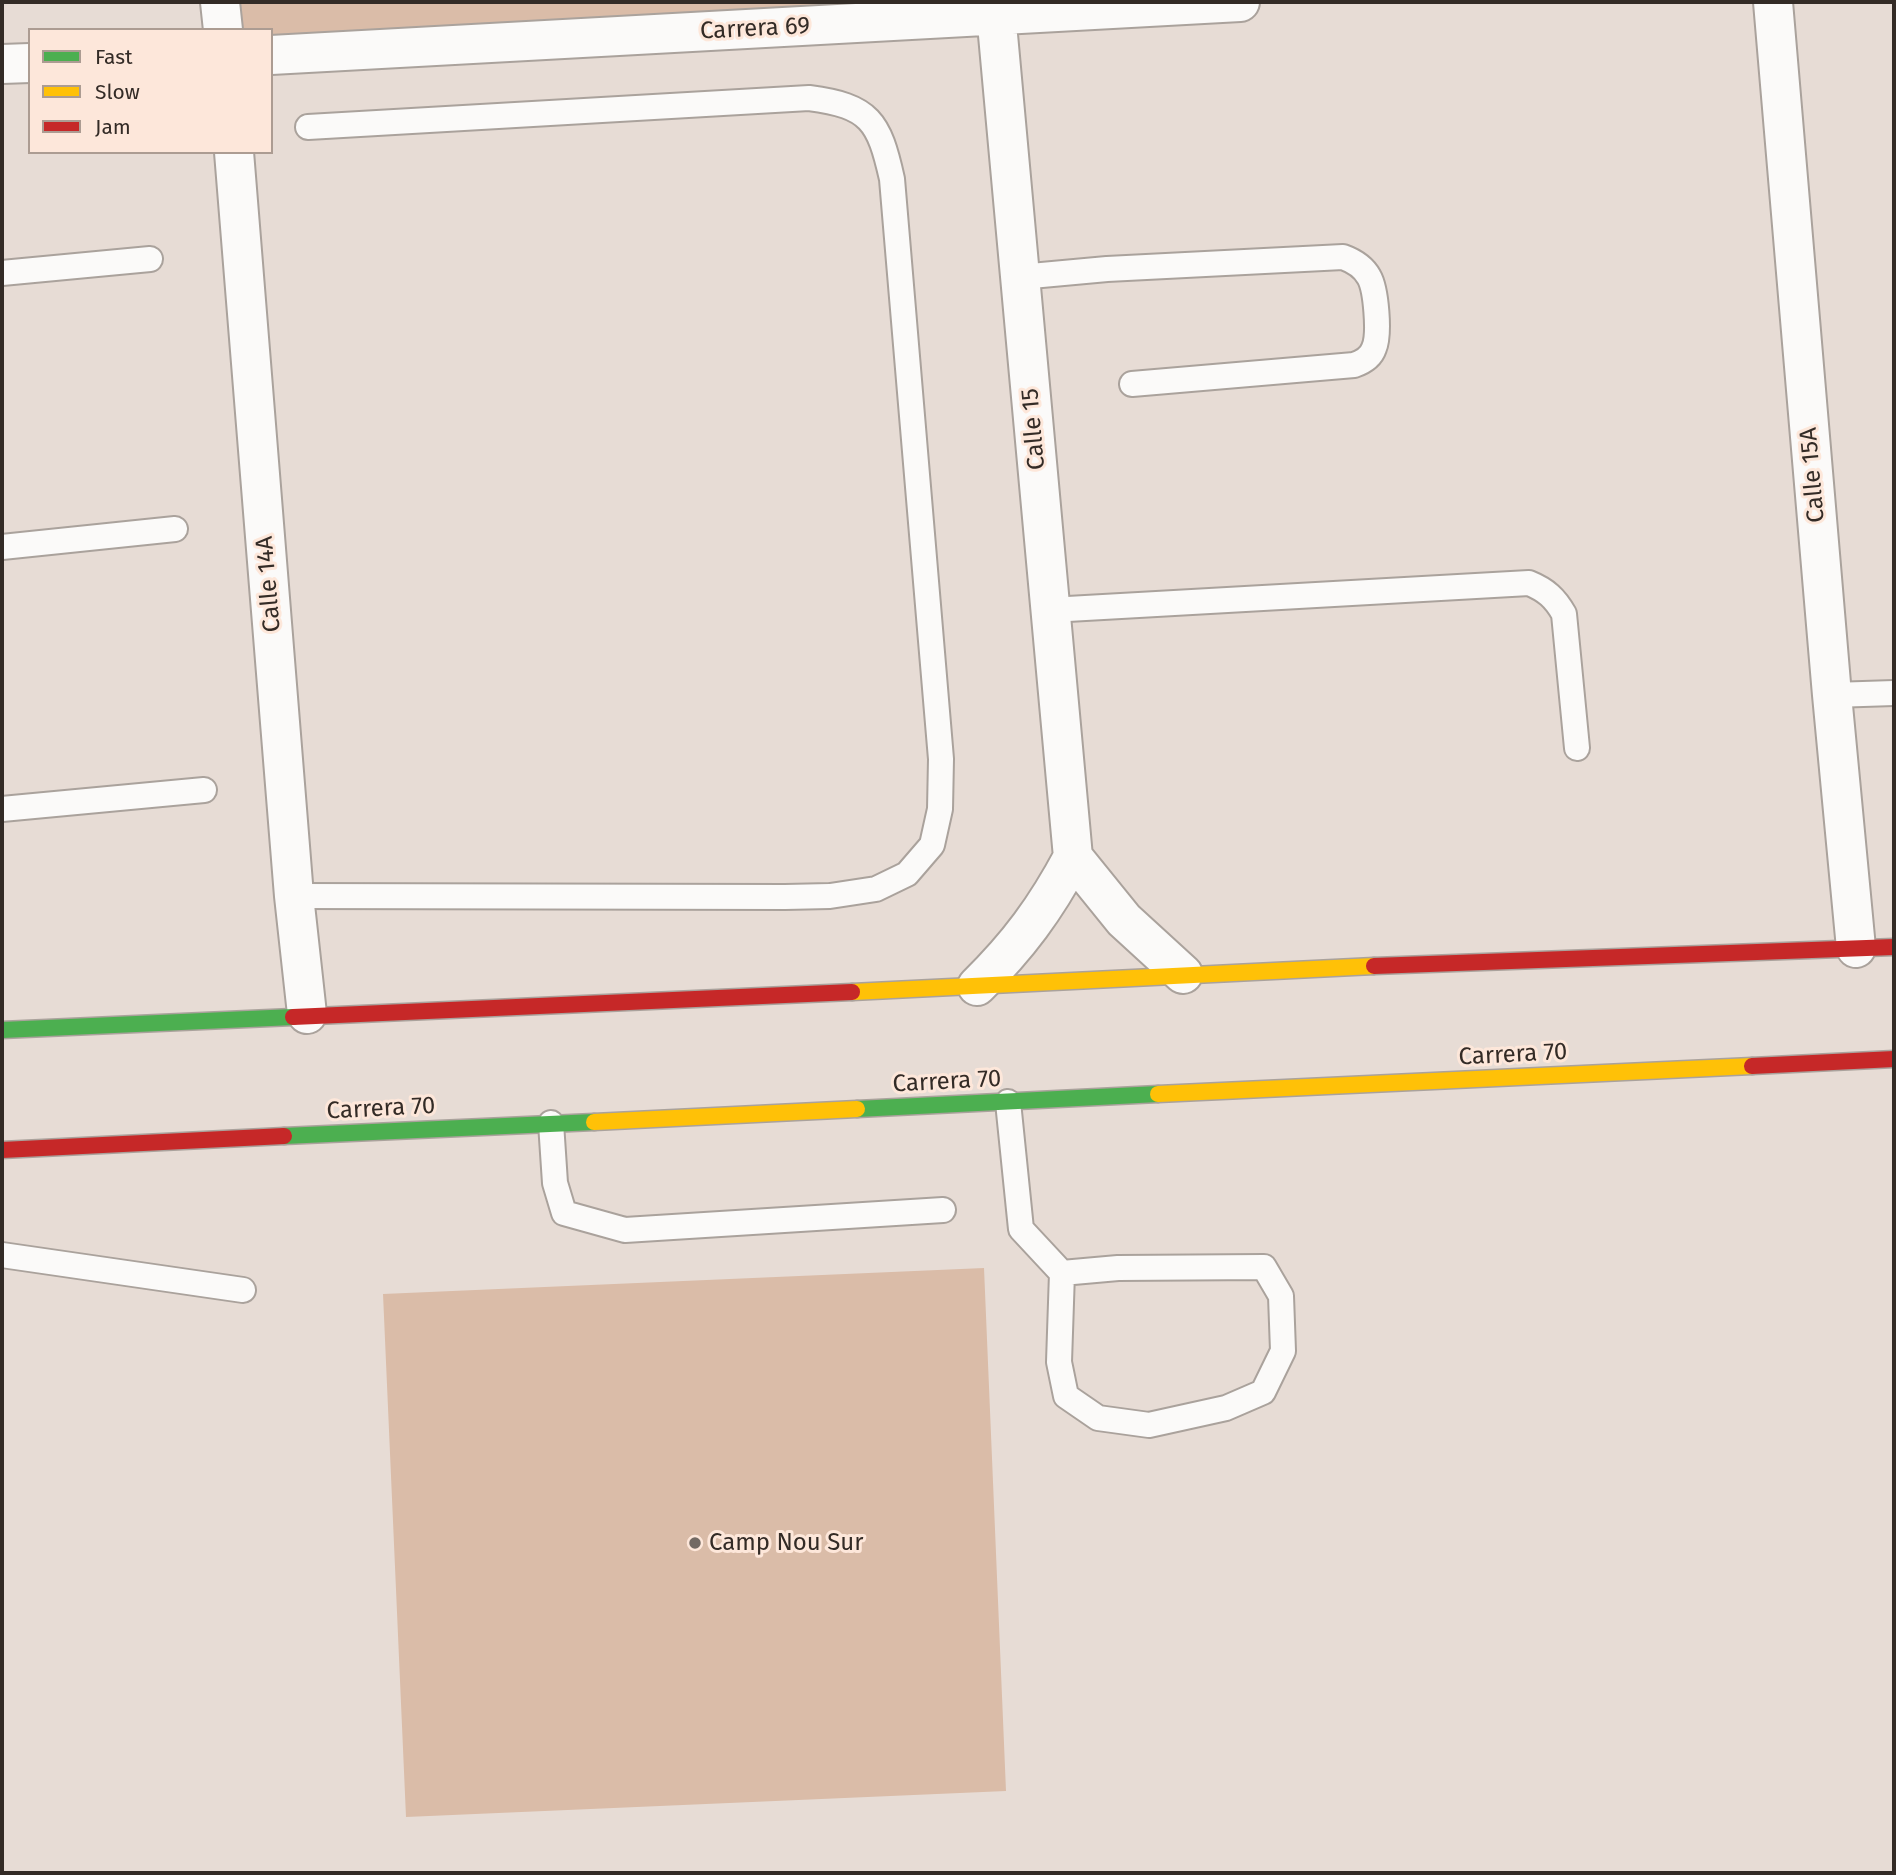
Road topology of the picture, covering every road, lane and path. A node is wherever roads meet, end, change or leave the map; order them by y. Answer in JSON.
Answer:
{"nodes":[{"id":1,"x":220,"y":2,"type":"edge"},
{"id":2,"x":1240,"y":2,"type":"edge"},
{"id":3,"x":1773,"y":2,"type":"edge"},
{"id":4,"x":996,"y":9,"type":"edge"},
{"id":5,"x":223,"y":28,"type":"edge"},
{"id":6,"x":273,"y":55,"type":"edge"},
{"id":7,"x":2,"y":64,"type":"edge"},
{"id":8,"x":28,"y":64,"type":"edge"},
{"id":9,"x":308,"y":127,"type":"dead end"},
{"id":10,"x":234,"y":154,"type":"edge"},
{"id":11,"x":150,"y":258,"type":"dead end"},
{"id":12,"x":2,"y":273,"type":"edge"},
{"id":13,"x":1020,"y":277,"type":"junction"},
{"id":14,"x":1132,"y":384,"type":"dead end"},
{"id":15,"x":175,"y":529,"type":"dead end"},
{"id":16,"x":2,"y":547,"type":"edge"},
{"id":17,"x":1050,"y":610,"type":"junction"},
{"id":18,"x":1894,"y":694,"type":"edge"},
{"id":19,"x":1832,"y":695,"type":"junction"},
{"id":20,"x":1577,"y":748,"type":"dead end"},
{"id":21,"x":204,"y":790,"type":"dead end"},
{"id":22,"x":2,"y":809,"type":"edge"},
{"id":23,"x":1073,"y":857,"type":"junction"},
{"id":24,"x":294,"y":896,"type":"junction"},
{"id":25,"x":1894,"y":947,"type":"edge"},
{"id":26,"x":1856,"y":948,"type":"junction"},
{"id":27,"x":1183,"y":974,"type":"junction"},
{"id":28,"x":977,"y":986,"type":"junction"},
{"id":29,"x":307,"y":1014,"type":"junction"},
{"id":30,"x":2,"y":1030,"type":"edge"},
{"id":31,"x":1894,"y":1059,"type":"edge"},
{"id":32,"x":1008,"y":1102,"type":"junction"},
{"id":33,"x":551,"y":1123,"type":"junction"},
{"id":34,"x":2,"y":1150,"type":"edge"},
{"id":35,"x":943,"y":1210,"type":"dead end"},
{"id":36,"x":2,"y":1255,"type":"edge"},
{"id":37,"x":1062,"y":1273,"type":"junction"},
{"id":38,"x":243,"y":1290,"type":"dead end"}],
"edges":[{"from":1,"to":5,"type":"street"},
{"from":2,"to":4,"type":"street","name":"Carrera 69"},
{"from":3,"to":19,"type":"street","name":"Calle 15A"},
{"from":4,"to":6,"type":"street","name":"Carrera 69"},
{"from":4,"to":13,"type":"street","name":"Calle 15"},
{"from":7,"to":8,"type":"street"},
{"from":9,"to":24,"type":"lane"},
{"from":10,"to":24,"type":"street","name":"Calle 14A"},
{"from":11,"to":12,"type":"lane"},
{"from":13,"to":14,"type":"lane"},
{"from":13,"to":17,"type":"street","name":"Calle 15"},
{"from":15,"to":16,"type":"lane"},
{"from":17,"to":20,"type":"lane"},
{"from":17,"to":23,"type":"street","name":"Calle 15"},
{"from":18,"to":19,"type":"lane"},
{"from":19,"to":26,"type":"street","name":"Calle 15A"},
{"from":21,"to":22,"type":"lane"},
{"from":23,"to":27,"type":"street"},
{"from":23,"to":28,"type":"street"},
{"from":24,"to":29,"type":"street","name":"Calle 14A"},
{"from":25,"to":26,"type":"street"},
{"from":26,"to":27,"type":"street"},
{"from":27,"to":28,"type":"street"},
{"from":28,"to":29,"type":"street"},
{"from":29,"to":30,"type":"street"},
{"from":31,"to":32,"type":"street","name":"Carrera 70"},
{"from":32,"to":33,"type":"street","name":"Carrera 70"},
{"from":32,"to":37,"type":"lane"},
{"from":33,"to":34,"type":"street","name":"Carrera 70"},
{"from":33,"to":35,"type":"lane"},
{"from":36,"to":38,"type":"lane"},
{"from":37,"to":37,"type":"lane"}]}
